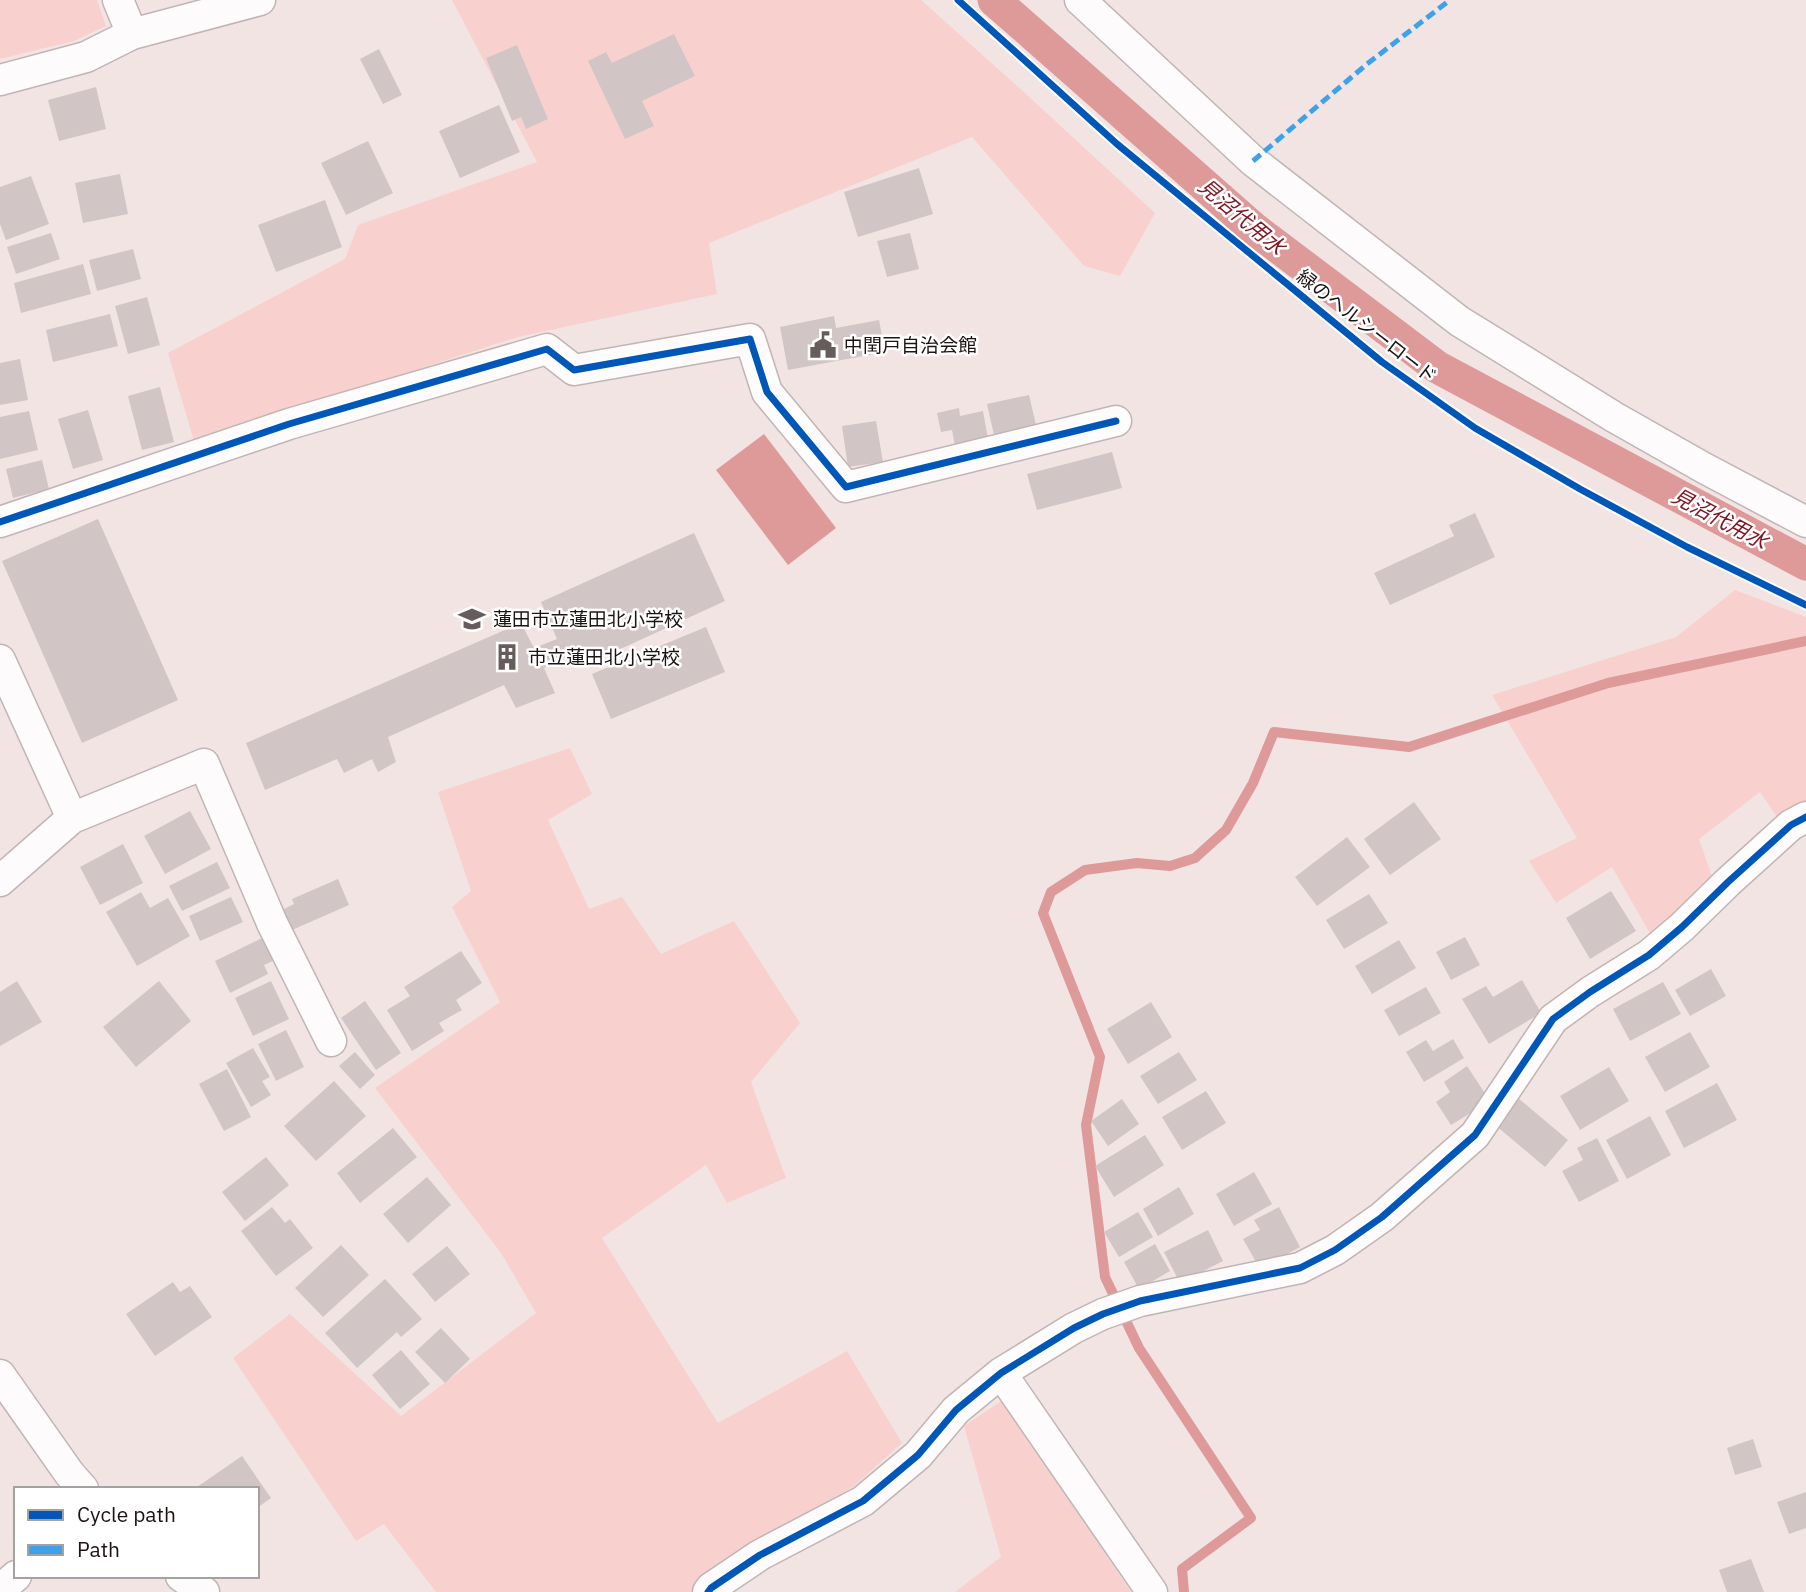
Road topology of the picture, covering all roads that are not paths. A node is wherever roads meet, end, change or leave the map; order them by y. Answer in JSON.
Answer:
{"nodes":[{"id":1,"x":118,"y":0,"type":"edge"},
{"id":2,"x":260,"y":0,"type":"edge"},
{"id":3,"x":1080,"y":0,"type":"edge"},
{"id":4,"x":132,"y":34,"type":"junction"},
{"id":5,"x":0,"y":80,"type":"edge"},
{"id":6,"x":1116,"y":421,"type":"dead end"},
{"id":7,"x":0,"y":522,"type":"edge"},
{"id":8,"x":1806,"y":522,"type":"edge"},
{"id":9,"x":0,"y":660,"type":"edge"},
{"id":10,"x":1806,"y":817,"type":"edge"},
{"id":11,"x":72,"y":818,"type":"junction"},
{"id":12,"x":0,"y":881,"type":"edge"},
{"id":13,"x":331,"y":1041,"type":"dead end"},
{"id":14,"x":1001,"y":1373,"type":"junction"},
{"id":15,"x":0,"y":1375,"type":"edge"},
{"id":16,"x":81,"y":1487,"type":"edge"},
{"id":17,"x":14,"y":1578,"type":"edge"},
{"id":18,"x":184,"y":1578,"type":"edge"},
{"id":19,"x":0,"y":1590,"type":"edge"},
{"id":20,"x":204,"y":1592,"type":"edge"},
{"id":21,"x":708,"y":1592,"type":"edge"},
{"id":22,"x":1152,"y":1592,"type":"edge"}],
"edges":[{"from":1,"to":4,"type":"street"},
{"from":2,"to":4,"type":"street"},
{"from":3,"to":8,"type":"street"},
{"from":4,"to":5,"type":"street"},
{"from":6,"to":7,"type":"street"},
{"from":9,"to":11,"type":"street"},
{"from":10,"to":14,"type":"street"},
{"from":11,"to":12,"type":"street"},
{"from":11,"to":13,"type":"street"},
{"from":14,"to":21,"type":"street"},
{"from":14,"to":22,"type":"street"},
{"from":15,"to":16,"type":"street"},
{"from":17,"to":19,"type":"street"},
{"from":18,"to":20,"type":"street"}]}
